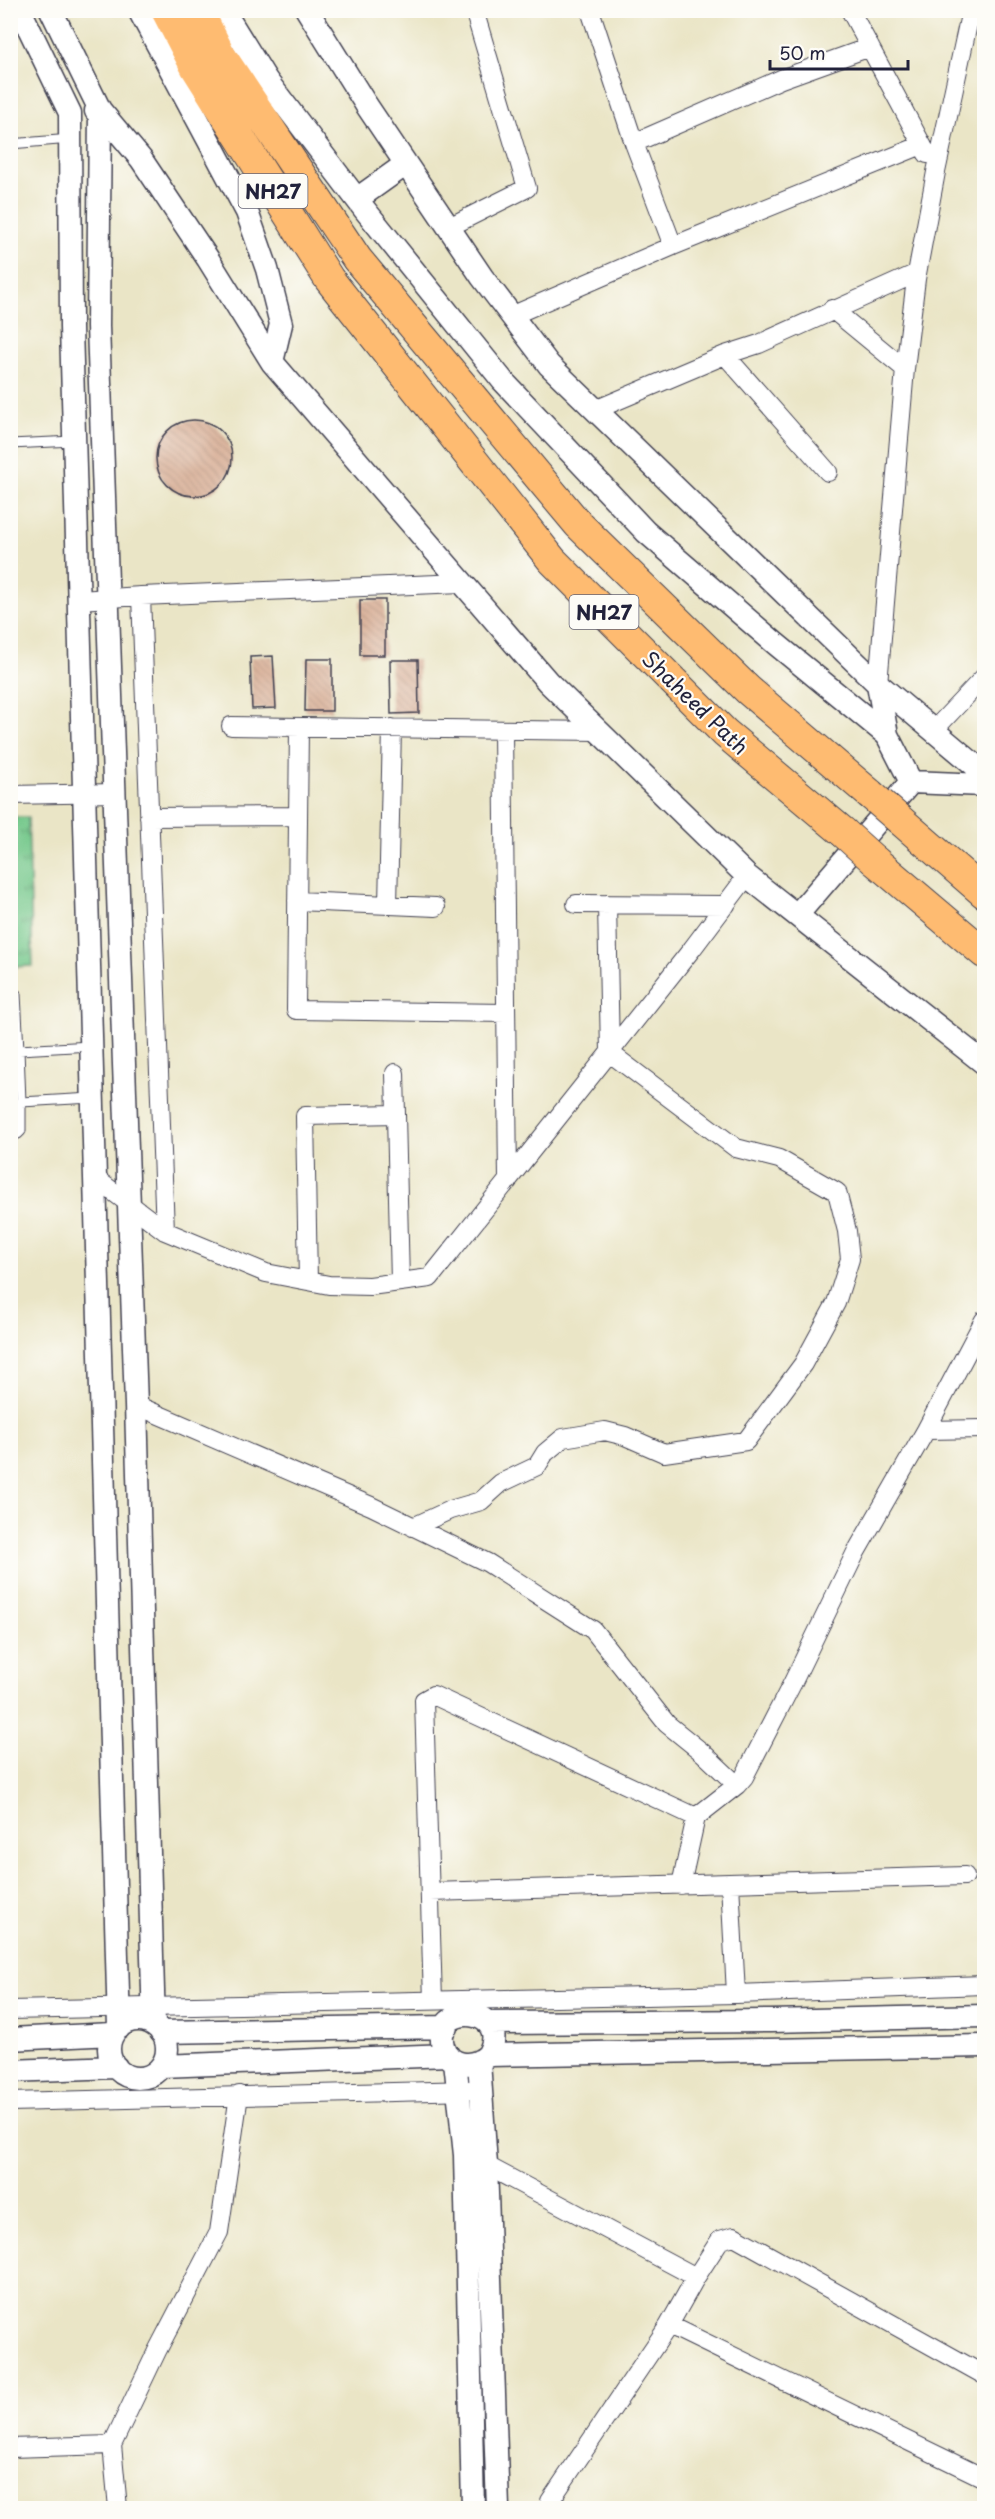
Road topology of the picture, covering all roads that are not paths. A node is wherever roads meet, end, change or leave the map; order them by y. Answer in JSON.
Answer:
{"nodes":[{"id":1,"x":20,"y":10,"type":"edge"},
{"id":2,"x":51,"y":10,"type":"edge"},
{"id":3,"x":139,"y":10,"type":"edge"},
{"id":4,"x":166,"y":10,"type":"edge"},
{"id":5,"x":198,"y":10,"type":"edge"},
{"id":6,"x":223,"y":10,"type":"edge"},
{"id":7,"x":474,"y":10,"type":"edge"},
{"id":8,"x":590,"y":10,"type":"edge"},
{"id":9,"x":850,"y":10,"type":"edge"},
{"id":10,"x":971,"y":10,"type":"edge"},
{"id":11,"x":314,"y":13,"type":"edge"},
{"id":12,"x":870,"y":47,"type":"junction"},
{"id":13,"x":100,"y":110,"type":"junction"},
{"id":14,"x":70,"y":113,"type":"junction"},
{"id":15,"x":71,"y":139,"type":"junction"},
{"id":16,"x":633,"y":142,"type":"junction"},
{"id":17,"x":10,"y":144,"type":"edge"},
{"id":18,"x":922,"y":145,"type":"junction"},
{"id":19,"x":406,"y":164,"type":"junction"},
{"id":20,"x":936,"y":172,"type":"junction"},
{"id":21,"x":357,"y":199,"type":"junction"},
{"id":22,"x":448,"y":227,"type":"junction"},
{"id":23,"x":673,"y":246,"type":"junction"},
{"id":24,"x":917,"y":273,"type":"junction"},
{"id":25,"x":832,"y":309,"type":"junction"},
{"id":26,"x":511,"y":316,"type":"junction"},
{"id":27,"x":725,"y":355,"type":"junction"},
{"id":28,"x":272,"y":362,"type":"junction"},
{"id":29,"x":905,"y":369,"type":"junction"},
{"id":30,"x":595,"y":410,"type":"junction"},
{"id":31,"x":75,"y":441,"type":"junction"},
{"id":32,"x":10,"y":444,"type":"edge"},
{"id":33,"x":828,"y":472,"type":"dead end"},
{"id":34,"x":462,"y":584,"type":"junction"},
{"id":35,"x":141,"y":597,"type":"junction"},
{"id":36,"x":108,"y":598,"type":"junction"},
{"id":37,"x":79,"y":600,"type":"junction"},
{"id":38,"x":831,"y":639,"type":"junction"},
{"id":39,"x":804,"y":667,"type":"junction"},
{"id":40,"x":984,"y":677,"type":"edge"},
{"id":41,"x":878,"y":684,"type":"junction"},
{"id":42,"x":231,"y":726,"type":"dead end"},
{"id":43,"x":299,"y":727,"type":"junction"},
{"id":44,"x":392,"y":728,"type":"junction"},
{"id":45,"x":503,"y":730,"type":"junction"},
{"id":46,"x":933,"y":730,"type":"junction"},
{"id":47,"x":599,"y":731,"type":"junction"},
{"id":48,"x":887,"y":735,"type":"junction"},
{"id":49,"x":984,"y":773,"type":"edge"},
{"id":50,"x":911,"y":782,"type":"junction"},
{"id":51,"x":984,"y":785,"type":"edge"},
{"id":52,"x":116,"y":793,"type":"junction"},
{"id":53,"x":85,"y":794,"type":"junction"},
{"id":54,"x":10,"y":795,"type":"edge"},
{"id":55,"x":298,"y":816,"type":"junction"},
{"id":56,"x":150,"y":817,"type":"junction"},
{"id":57,"x":747,"y":876,"type":"junction"},
{"id":58,"x":984,"y":893,"type":"edge"},
{"id":59,"x":297,"y":901,"type":"junction"},
{"id":60,"x":576,"y":904,"type":"dead end"},
{"id":61,"x":607,"y":904,"type":"junction"},
{"id":62,"x":388,"y":905,"type":"junction"},
{"id":63,"x":726,"y":905,"type":"junction"},
{"id":64,"x":436,"y":907,"type":"dead end"},
{"id":65,"x":797,"y":915,"type":"junction"},
{"id":66,"x":984,"y":953,"type":"edge"},
{"id":67,"x":10,"y":991,"type":"edge"},
{"id":68,"x":506,"y":1013,"type":"junction"},
{"id":69,"x":91,"y":1046,"type":"junction"},
{"id":70,"x":19,"y":1050,"type":"junction"},
{"id":71,"x":610,"y":1053,"type":"junction"},
{"id":72,"x":984,"y":1063,"type":"edge"},
{"id":73,"x":395,"y":1073,"type":"dead end"},
{"id":74,"x":92,"y":1098,"type":"junction"},
{"id":75,"x":21,"y":1102,"type":"junction"},
{"id":76,"x":396,"y":1114,"type":"junction"},
{"id":77,"x":10,"y":1135,"type":"edge"},
{"id":78,"x":95,"y":1178,"type":"junction"},
{"id":79,"x":508,"y":1181,"type":"junction"},
{"id":80,"x":130,"y":1205,"type":"junction"},
{"id":81,"x":165,"y":1231,"type":"junction"},
{"id":82,"x":308,"y":1281,"type":"junction"},
{"id":83,"x":400,"y":1282,"type":"junction"},
{"id":84,"x":984,"y":1320,"type":"edge"},
{"id":85,"x":99,"y":1344,"type":"junction"},
{"id":86,"x":134,"y":1344,"type":"junction"},
{"id":87,"x":136,"y":1405,"type":"junction"},
{"id":88,"x":984,"y":1429,"type":"edge"},
{"id":89,"x":926,"y":1430,"type":"junction"},
{"id":90,"x":413,"y":1527,"type":"junction"},
{"id":91,"x":737,"y":1785,"type":"junction"},
{"id":92,"x":696,"y":1817,"type":"junction"},
{"id":93,"x":965,"y":1876,"type":"dead end"},
{"id":94,"x":730,"y":1883,"type":"junction"},
{"id":95,"x":681,"y":1885,"type":"junction"},
{"id":96,"x":430,"y":1892,"type":"junction"},
{"id":97,"x":984,"y":1985,"type":"edge"},
{"id":98,"x":736,"y":1994,"type":"junction"},
{"id":99,"x":433,"y":2001,"type":"junction"},
{"id":100,"x":10,"y":2010,"type":"edge"},
{"id":101,"x":984,"y":2016,"type":"edge"},
{"id":102,"x":156,"y":2021,"type":"junction"},
{"id":103,"x":117,"y":2023,"type":"junction"},
{"id":104,"x":488,"y":2023,"type":"junction"},
{"id":105,"x":446,"y":2027,"type":"junction"},
{"id":106,"x":10,"y":2039,"type":"edge"},
{"id":107,"x":984,"y":2046,"type":"edge"},
{"id":108,"x":451,"y":2058,"type":"junction"},
{"id":109,"x":484,"y":2058,"type":"junction"},
{"id":110,"x":162,"y":2066,"type":"junction"},
{"id":111,"x":116,"y":2067,"type":"junction"},
{"id":112,"x":10,"y":2071,"type":"edge"},
{"id":113,"x":482,"y":2090,"type":"junction"},
{"id":114,"x":459,"y":2091,"type":"junction"},
{"id":115,"x":239,"y":2095,"type":"junction"},
{"id":116,"x":10,"y":2102,"type":"edge"},
{"id":117,"x":476,"y":2160,"type":"junction"},
{"id":118,"x":696,"y":2277,"type":"junction"},
{"id":119,"x":669,"y":2325,"type":"junction"},
{"id":120,"x":984,"y":2375,"type":"edge"},
{"id":121,"x":112,"y":2445,"type":"junction"},
{"id":122,"x":10,"y":2448,"type":"edge"},
{"id":123,"x":984,"y":2478,"type":"edge"},
{"id":124,"x":118,"y":2508,"type":"edge"},
{"id":125,"x":473,"y":2508,"type":"edge"},
{"id":126,"x":498,"y":2508,"type":"edge"},
{"id":127,"x":559,"y":2508,"type":"edge"}],
"edges":[{"from":1,"to":14,"type":"street"},
{"from":2,"to":13,"type":"street"},
{"from":3,"to":28,"type":"street"},
{"from":4,"to":66,"type":"highway","name":"Shaheed Path","number":"NH27","bridge":true},
{"from":5,"to":58,"type":"highway","number":"NH27","bridge":true},
{"from":6,"to":21,"type":"street"},
{"from":7,"to":22,"type":"street"},
{"from":8,"to":16,"type":"street"},
{"from":9,"to":12,"type":"street"},
{"from":10,"to":20,"type":"street"},
{"from":11,"to":19,"type":"street"},
{"from":12,"to":16,"type":"street"},
{"from":12,"to":18,"type":"street"},
{"from":13,"to":14,"type":"street"},
{"from":13,"to":28,"type":"street"},
{"from":13,"to":36,"type":"street"},
{"from":14,"to":15,"type":"street"},
{"from":15,"to":17,"type":"lane"},
{"from":15,"to":31,"type":"street"},
{"from":16,"to":23,"type":"street"},
{"from":18,"to":20,"type":"street"},
{"from":18,"to":23,"type":"street"},
{"from":19,"to":21,"type":"street"},
{"from":19,"to":22,"type":"street"},
{"from":20,"to":24,"type":"street"},
{"from":21,"to":39,"type":"street"},
{"from":22,"to":26,"type":"street"},
{"from":23,"to":26,"type":"street"},
{"from":24,"to":25,"type":"street"},
{"from":24,"to":29,"type":"street"},
{"from":25,"to":27,"type":"street"},
{"from":25,"to":29,"type":"street"},
{"from":26,"to":30,"type":"street"},
{"from":27,"to":30,"type":"street"},
{"from":27,"to":33,"type":"street"},
{"from":28,"to":34,"type":"street"},
{"from":29,"to":41,"type":"street"},
{"from":30,"to":38,"type":"street"},
{"from":31,"to":32,"type":"lane"},
{"from":31,"to":37,"type":"street"},
{"from":34,"to":35,"type":"street"},
{"from":34,"to":47,"type":"street"},
{"from":35,"to":36,"type":"street"},
{"from":35,"to":56,"type":"street"},
{"from":36,"to":37,"type":"street"},
{"from":36,"to":52,"type":"street"},
{"from":37,"to":53,"type":"street"},
{"from":38,"to":39,"type":"street"},
{"from":38,"to":41,"type":"street"},
{"from":39,"to":48,"type":"street"},
{"from":40,"to":46,"type":"street"},
{"from":41,"to":46,"type":"street"},
{"from":41,"to":48,"type":"street"},
{"from":42,"to":43,"type":"street"},
{"from":43,"to":44,"type":"street"},
{"from":43,"to":55,"type":"street"},
{"from":44,"to":45,"type":"street"},
{"from":44,"to":62,"type":"street"},
{"from":45,"to":47,"type":"street"},
{"from":45,"to":68,"type":"street"},
{"from":46,"to":49,"type":"street"},
{"from":47,"to":57,"type":"street"},
{"from":48,"to":50,"type":"street"},
{"from":50,"to":51,"type":"street"},
{"from":50,"to":65,"type":"street"},
{"from":52,"to":53,"type":"street"},
{"from":52,"to":80,"type":"street"},
{"from":53,"to":54,"type":"street"},
{"from":53,"to":69,"type":"street"},
{"from":55,"to":56,"type":"street"},
{"from":55,"to":59,"type":"street"},
{"from":56,"to":81,"type":"street"},
{"from":57,"to":63,"type":"street"},
{"from":57,"to":65,"type":"street"},
{"from":59,"to":62,"type":"street"},
{"from":59,"to":68,"type":"street"},
{"from":60,"to":61,"type":"street"},
{"from":61,"to":63,"type":"street"},
{"from":61,"to":71,"type":"street"},
{"from":62,"to":64,"type":"street"},
{"from":63,"to":71,"type":"street"},
{"from":65,"to":72,"type":"street"},
{"from":67,"to":70,"type":"lane"},
{"from":68,"to":79,"type":"street"},
{"from":69,"to":70,"type":"lane"},
{"from":69,"to":74,"type":"street"},
{"from":70,"to":75,"type":"lane"},
{"from":71,"to":79,"type":"street"},
{"from":71,"to":90,"type":"street"},
{"from":73,"to":76,"type":"street"},
{"from":74,"to":75,"type":"lane"},
{"from":74,"to":78,"type":"street"},
{"from":75,"to":77,"type":"lane"},
{"from":76,"to":82,"type":"street"},
{"from":76,"to":83,"type":"street"},
{"from":78,"to":80,"type":"street"},
{"from":78,"to":85,"type":"street"},
{"from":79,"to":83,"type":"street"},
{"from":80,"to":81,"type":"street"},
{"from":80,"to":86,"type":"street"},
{"from":81,"to":82,"type":"street"},
{"from":82,"to":83,"type":"street"},
{"from":84,"to":89,"type":"street"},
{"from":85,"to":86,"type":"street"},
{"from":85,"to":103,"type":"street"},
{"from":86,"to":87,"type":"street"},
{"from":87,"to":90,"type":"street"},
{"from":87,"to":102,"type":"street"},
{"from":88,"to":89,"type":"street"},
{"from":89,"to":91,"type":"street"},
{"from":90,"to":91,"type":"street"},
{"from":91,"to":92,"type":"street"},
{"from":92,"to":95,"type":"street"},
{"from":92,"to":96,"type":"street"},
{"from":93,"to":94,"type":"street"},
{"from":94,"to":95,"type":"street"},
{"from":94,"to":98,"type":"street"},
{"from":95,"to":96,"type":"street"},
{"from":96,"to":99,"type":"street"},
{"from":97,"to":98,"type":"street"},
{"from":98,"to":99,"type":"street"},
{"from":99,"to":102,"type":"street"},
{"from":100,"to":103,"type":"street"},
{"from":101,"to":104,"type":"street"},
{"from":102,"to":103,"type":"street"},
{"from":102,"to":105,"type":"street"},
{"from":102,"to":110,"type":"street"},
{"from":103,"to":106,"type":"street"},
{"from":103,"to":111,"type":"street"},
{"from":104,"to":105,"type":"street"},
{"from":104,"to":109,"type":"street"},
{"from":105,"to":108,"type":"street"},
{"from":107,"to":109,"type":"street"},
{"from":108,"to":109,"type":"street"},
{"from":108,"to":110,"type":"street"},
{"from":108,"to":114,"type":"street"},
{"from":109,"to":113,"type":"street"},
{"from":110,"to":111,"type":"street"},
{"from":111,"to":112,"type":"street"},
{"from":113,"to":114,"type":"street"},
{"from":113,"to":117,"type":"street"},
{"from":114,"to":115,"type":"street"},
{"from":114,"to":117,"type":"street"},
{"from":115,"to":116,"type":"street"},
{"from":115,"to":121,"type":"street"},
{"from":117,"to":118,"type":"street"},
{"from":117,"to":125,"type":"street"},
{"from":117,"to":126,"type":"street"},
{"from":118,"to":119,"type":"street"},
{"from":118,"to":120,"type":"street"},
{"from":119,"to":123,"type":"street"},
{"from":119,"to":127,"type":"street"},
{"from":121,"to":122,"type":"street"},
{"from":121,"to":124,"type":"street"}]}
